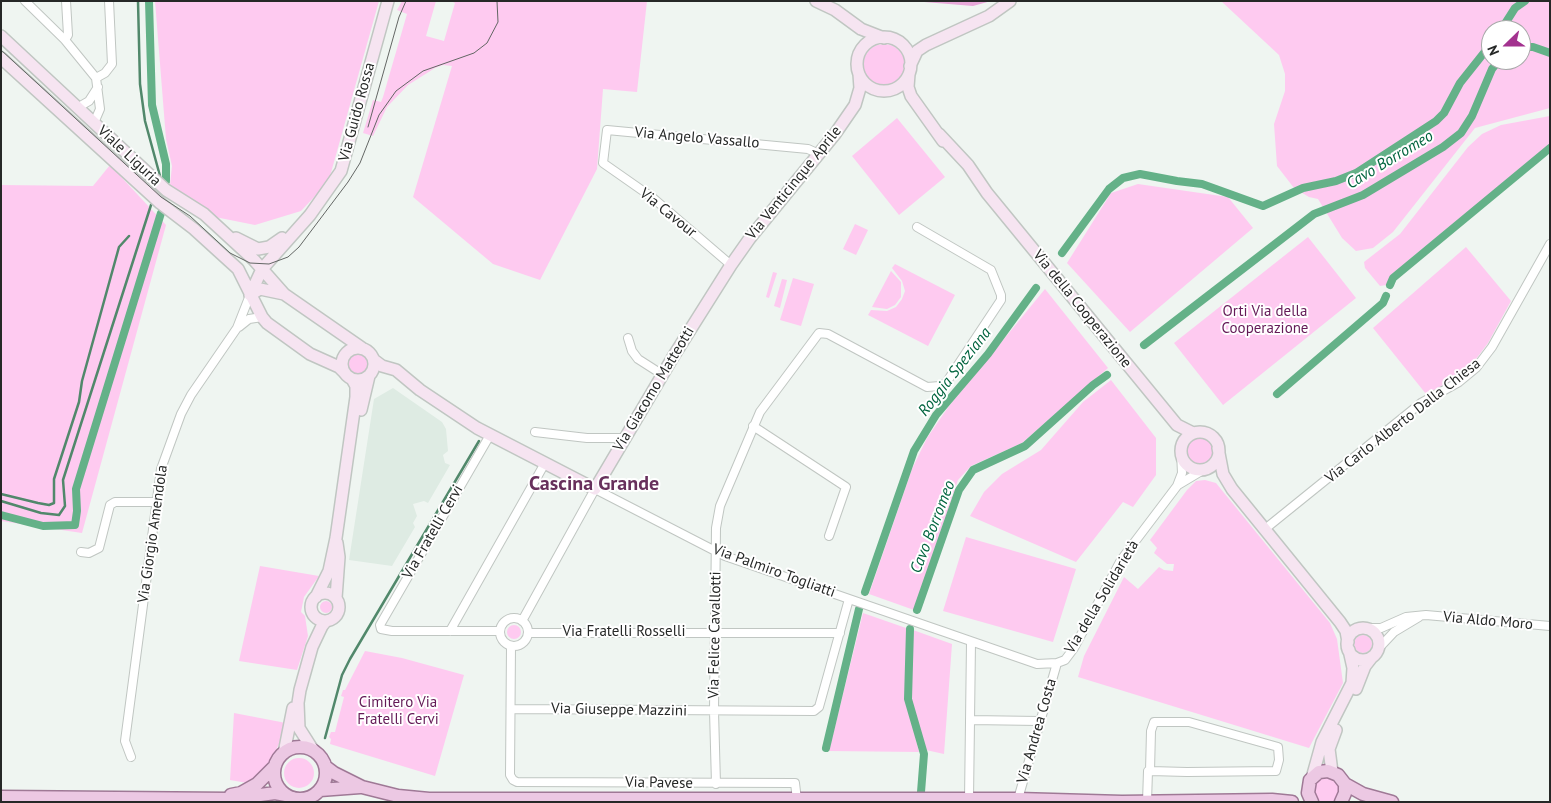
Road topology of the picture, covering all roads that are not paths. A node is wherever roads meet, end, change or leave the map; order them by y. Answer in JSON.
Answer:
{"nodes":[{"id":1,"x":25,"y":1,"type":"edge"},
{"id":2,"x":66,"y":1,"type":"edge"},
{"id":3,"x":109,"y":1,"type":"edge"},
{"id":4,"x":388,"y":1,"type":"edge"},
{"id":5,"x":816,"y":1,"type":"edge"},
{"id":6,"x":1010,"y":1,"type":"edge"},
{"id":7,"x":848,"y":20,"type":"junction"},
{"id":8,"x":1,"y":36,"type":"edge"},
{"id":9,"x":884,"y":38,"type":"junction"},
{"id":10,"x":65,"y":40,"type":"junction"},
{"id":11,"x":900,"y":43,"type":"junction"},
{"id":12,"x":926,"y":45,"type":"junction"},
{"id":13,"x":859,"y":55,"type":"junction"},
{"id":14,"x":1,"y":58,"type":"edge"},
{"id":15,"x":910,"y":70,"type":"junction"},
{"id":16,"x":859,"y":74,"type":"junction"},
{"id":17,"x":96,"y":78,"type":"junction"},
{"id":18,"x":98,"y":87,"type":"junction"},
{"id":19,"x":882,"y":91,"type":"junction"},
{"id":20,"x":857,"y":102,"type":"junction"},
{"id":21,"x":77,"y":108,"type":"junction"},
{"id":22,"x":919,"y":109,"type":"junction"},
{"id":23,"x":94,"y":123,"type":"junction"},
{"id":24,"x":819,"y":154,"type":"junction"},
{"id":25,"x":603,"y":163,"type":"joint"},
{"id":26,"x":310,"y":215,"type":"junction"},
{"id":27,"x":917,"y":227,"type":"dead end"},
{"id":28,"x":219,"y":228,"type":"junction"},
{"id":29,"x":1550,"y":244,"type":"edge"},
{"id":30,"x":731,"y":265,"type":"junction"},
{"id":31,"x":262,"y":269,"type":"junction"},
{"id":32,"x":272,"y":280,"type":"junction"},
{"id":33,"x":284,"y":294,"type":"junction"},
{"id":34,"x":250,"y":296,"type":"junction"},
{"id":35,"x":262,"y":318,"type":"junction"},
{"id":36,"x":237,"y":328,"type":"junction"},
{"id":37,"x":628,"y":338,"type":"dead end"},
{"id":38,"x":362,"y":348,"type":"junction"},
{"id":39,"x":374,"y":360,"type":"junction"},
{"id":40,"x":663,"y":375,"type":"junction"},
{"id":41,"x":348,"y":376,"type":"junction"},
{"id":42,"x":369,"y":376,"type":"junction"},
{"id":43,"x":420,"y":390,"type":"junction"},
{"id":44,"x":1177,"y":425,"type":"junction"},
{"id":45,"x":753,"y":426,"type":"junction"},
{"id":46,"x":536,"y":432,"type":"dead end"},
{"id":47,"x":1193,"y":433,"type":"junction"},
{"id":48,"x":490,"y":436,"type":"junction"},
{"id":49,"x":624,"y":438,"type":"junction"},
{"id":50,"x":351,"y":442,"type":"junction"},
{"id":51,"x":1218,"y":448,"type":"junction"},
{"id":52,"x":1181,"y":450,"type":"junction"},
{"id":53,"x":545,"y":463,"type":"junction"},
{"id":54,"x":1202,"y":469,"type":"junction"},
{"id":55,"x":1177,"y":486,"type":"junction"},
{"id":56,"x":595,"y":488,"type":"junction"},
{"id":57,"x":1232,"y":489,"type":"junction"},
{"id":58,"x":156,"y":502,"type":"junction"},
{"id":59,"x":1265,"y":530,"type":"junction"},
{"id":60,"x":829,"y":536,"type":"dead end"},
{"id":61,"x":336,"y":538,"type":"junction"},
{"id":62,"x":715,"y":551,"type":"junction"},
{"id":63,"x":81,"y":552,"type":"dead end"},
{"id":64,"x":316,"y":597,"type":"junction"},
{"id":65,"x":336,"y":598,"type":"junction"},
{"id":66,"x":849,"y":599,"type":"junction"},
{"id":67,"x":313,"y":614,"type":"junction"},
{"id":68,"x":1426,"y":615,"type":"junction"},
{"id":69,"x":1337,"y":618,"type":"junction"},
{"id":70,"x":326,"y":621,"type":"junction"},
{"id":71,"x":522,"y":621,"type":"junction"},
{"id":72,"x":1550,"y":626,"type":"edge"},
{"id":73,"x":1365,"y":628,"type":"junction"},
{"id":74,"x":450,"y":631,"type":"junction"},
{"id":75,"x":500,"y":631,"type":"junction"},
{"id":76,"x":528,"y":632,"type":"junction"},
{"id":77,"x":715,"y":633,"type":"junction"},
{"id":78,"x":840,"y":634,"type":"junction"},
{"id":79,"x":971,"y":642,"type":"junction"},
{"id":80,"x":511,"y":646,"type":"junction"},
{"id":81,"x":1348,"y":646,"type":"junction"},
{"id":82,"x":312,"y":647,"type":"junction"},
{"id":83,"x":1375,"y":653,"type":"junction"},
{"id":84,"x":1061,"y":662,"type":"junction"},
{"id":85,"x":300,"y":690,"type":"junction"},
{"id":86,"x":511,"y":709,"type":"junction"},
{"id":87,"x":714,"y":710,"type":"junction"},
{"id":88,"x":970,"y":720,"type":"junction"},
{"id":89,"x":1039,"y":721,"type":"junction"},
{"id":90,"x":313,"y":750,"type":"junction"},
{"id":91,"x":284,"y":753,"type":"junction"},
{"id":92,"x":131,"y":757,"type":"dead end"},
{"id":93,"x":275,"y":766,"type":"junction"},
{"id":94,"x":326,"y":767,"type":"junction"},
{"id":95,"x":1150,"y":771,"type":"junction"},
{"id":96,"x":1332,"y":772,"type":"junction"},
{"id":97,"x":1311,"y":781,"type":"junction"},
{"id":98,"x":624,"y":782,"type":"junction"},
{"id":99,"x":716,"y":784,"type":"junction"},
{"id":100,"x":1345,"y":784,"type":"junction"},
{"id":101,"x":362,"y":787,"type":"junction"},
{"id":102,"x":1,"y":797,"type":"edge"},
{"id":103,"x":221,"y":797,"type":"junction"},
{"id":104,"x":312,"y":797,"type":"edge"},
{"id":105,"x":291,"y":798,"type":"edge"},
{"id":106,"x":1018,"y":799,"type":"junction"},
{"id":107,"x":624,"y":800,"type":"junction"},
{"id":108,"x":796,"y":800,"type":"junction"},
{"id":109,"x":970,"y":800,"type":"junction"},
{"id":110,"x":1272,"y":800,"type":"junction"},
{"id":111,"x":1147,"y":802,"type":"edge"},
{"id":112,"x":1292,"y":802,"type":"edge"},
{"id":113,"x":1297,"y":802,"type":"edge"},
{"id":114,"x":1308,"y":802,"type":"edge"},
{"id":115,"x":1312,"y":802,"type":"edge"},
{"id":116,"x":1341,"y":802,"type":"edge"},
{"id":117,"x":1392,"y":802,"type":"edge"}],
"edges":[{"from":1,"to":10,"type":"street"},
{"from":2,"to":10,"type":"street"},
{"from":3,"to":17,"type":"street"},
{"from":4,"to":26,"type":"street","name":"Via Guido Rossa"},
{"from":5,"to":7,"type":"street"},
{"from":6,"to":12,"type":"street"},
{"from":7,"to":9,"type":"street"},
{"from":7,"to":13,"type":"street"},
{"from":8,"to":21,"type":"street","name":"Viale Liguria"},
{"from":9,"to":11,"type":"street"},
{"from":9,"to":13,"type":"street"},
{"from":10,"to":17,"type":"street"},
{"from":11,"to":12,"type":"street"},
{"from":11,"to":15,"type":"street"},
{"from":12,"to":15,"type":"street"},
{"from":13,"to":16,"type":"street"},
{"from":14,"to":34,"type":"street","name":"Viale Liguria"},
{"from":15,"to":19,"type":"street"},
{"from":15,"to":22,"type":"street","name":"Via della Cooperazione"},
{"from":16,"to":19,"type":"street"},
{"from":16,"to":20,"type":"street"},
{"from":17,"to":18,"type":"street"},
{"from":18,"to":21,"type":"street"},
{"from":18,"to":23,"type":"street"},
{"from":19,"to":20,"type":"street","name":"Via Venticinque Aprile"},
{"from":19,"to":22,"type":"street","name":"Via della Cooperazione"},
{"from":20,"to":24,"type":"street","name":"Via Venticinque Aprile"},
{"from":21,"to":23,"type":"street","name":"Viale Liguria"},
{"from":22,"to":44,"type":"street","name":"Via della Cooperazione"},
{"from":23,"to":28,"type":"street","name":"Viale Liguria"},
{"from":24,"to":25,"type":"street","name":"Via Angelo Vassallo"},
{"from":24,"to":30,"type":"street","name":"Via Venticinque Aprile"},
{"from":25,"to":30,"type":"street","name":"Via Cavour"},
{"from":26,"to":28,"type":"street","name":"Via Guido Rossa"},
{"from":26,"to":31,"type":"street","name":"Via Guido Rossa"},
{"from":26,"to":32,"type":"street","name":"Via Guido Rossa"},
{"from":27,"to":45,"type":"street","name":"Via Felice Cavallotti"},
{"from":28,"to":31,"type":"street","name":"Viale Liguria"},
{"from":29,"to":59,"type":"street","name":"Via Carlo Alberto Dalla Chiesa"},
{"from":30,"to":40,"type":"street","name":"Via Giacomo Matteotti"},
{"from":31,"to":32,"type":"street","name":"Viale Liguria"},
{"from":31,"to":34,"type":"street","name":"Via Guido Rossa"},
{"from":32,"to":33,"type":"street","name":"Viale Liguria"},
{"from":33,"to":34,"type":"street"},
{"from":33,"to":38,"type":"street"},
{"from":34,"to":35,"type":"street","name":"Viale Liguria"},
{"from":34,"to":36,"type":"street","name":"Via Giorgio Amendola"},
{"from":35,"to":36,"type":"street"},
{"from":35,"to":41,"type":"street"},
{"from":36,"to":58,"type":"street","name":"Via Giorgio Amendola"},
{"from":37,"to":40,"type":"street"},
{"from":38,"to":39,"type":"street"},
{"from":38,"to":41,"type":"street"},
{"from":39,"to":42,"type":"street"},
{"from":39,"to":43,"type":"street","name":"Via Palmiro Togliatti"},
{"from":40,"to":49,"type":"street","name":"Via Giacomo Matteotti"},
{"from":41,"to":42,"type":"street"},
{"from":41,"to":50,"type":"street"},
{"from":42,"to":43,"type":"street","name":"Via Palmiro Togliatti"},
{"from":42,"to":50,"type":"street"},
{"from":43,"to":48,"type":"street","name":"Via Palmiro Togliatti"},
{"from":44,"to":47,"type":"street","name":"Via della Cooperazione"},
{"from":44,"to":52,"type":"street","name":"Via della Cooperazione"},
{"from":45,"to":60,"type":"street"},
{"from":45,"to":62,"type":"street","name":"Via Felice Cavallotti"},
{"from":46,"to":49,"type":"street"},
{"from":47,"to":51,"type":"street"},
{"from":47,"to":52,"type":"street"},
{"from":48,"to":53,"type":"street","name":"Via Palmiro Togliatti"},
{"from":48,"to":74,"type":"street","name":"Via Fratelli Cervi"},
{"from":49,"to":56,"type":"street","name":"Via Giacomo Matteotti"},
{"from":50,"to":61,"type":"street"},
{"from":51,"to":54,"type":"street"},
{"from":51,"to":57,"type":"street"},
{"from":52,"to":54,"type":"street"},
{"from":52,"to":55,"type":"street","name":"Via della Solidarietà"},
{"from":53,"to":56,"type":"street","name":"Via Palmiro Togliatti"},
{"from":53,"to":74,"type":"street"},
{"from":54,"to":55,"type":"street","name":"Via della Solidarietà"},
{"from":54,"to":57,"type":"street"},
{"from":55,"to":84,"type":"street","name":"Via della Solidarietà"},
{"from":56,"to":62,"type":"street","name":"Via Palmiro Togliatti"},
{"from":56,"to":71,"type":"street","name":"Via Giacomo Matteotti"},
{"from":57,"to":59,"type":"street"},
{"from":58,"to":63,"type":"street"},
{"from":58,"to":92,"type":"street","name":"Via Giorgio Amendola"},
{"from":59,"to":69,"type":"street"},
{"from":61,"to":64,"type":"street"},
{"from":61,"to":65,"type":"street"},
{"from":62,"to":66,"type":"street","name":"Via Palmiro Togliatti"},
{"from":62,"to":77,"type":"street","name":"Via Felice Cavallotti"},
{"from":64,"to":65,"type":"street"},
{"from":64,"to":67,"type":"street"},
{"from":65,"to":70,"type":"street"},
{"from":66,"to":78,"type":"street"},
{"from":66,"to":79,"type":"street","name":"Via Palmiro Togliatti"},
{"from":67,"to":70,"type":"street"},
{"from":67,"to":82,"type":"street"},
{"from":68,"to":72,"type":"street","name":"Via Aldo Moro"},
{"from":68,"to":73,"type":"street","name":"Via Aldo Moro"},
{"from":68,"to":83,"type":"street","name":"Via Aldo Moro"},
{"from":69,"to":73,"type":"street"},
{"from":69,"to":81,"type":"street"},
{"from":70,"to":82,"type":"street"},
{"from":71,"to":75,"type":"street"},
{"from":71,"to":76,"type":"street"},
{"from":73,"to":81,"type":"street"},
{"from":73,"to":83,"type":"street"},
{"from":74,"to":75,"type":"street"},
{"from":75,"to":80,"type":"street"},
{"from":76,"to":77,"type":"street","name":"Via Fratelli Rosselli"},
{"from":76,"to":80,"type":"street"},
{"from":77,"to":78,"type":"street","name":"Via Fratelli Rosselli"},
{"from":77,"to":87,"type":"street","name":"Via Felice Cavallotti"},
{"from":78,"to":87,"type":"street","name":"Via Giuseppe Mazzini"},
{"from":79,"to":84,"type":"street","name":"Via Palmiro Togliatti"},
{"from":79,"to":88,"type":"street"},
{"from":80,"to":86,"type":"street"},
{"from":81,"to":83,"type":"street"},
{"from":81,"to":97,"type":"street"},
{"from":82,"to":85,"type":"street"},
{"from":83,"to":96,"type":"street","name":"Via Aldo Moro"},
{"from":84,"to":89,"type":"street","name":"Via Andrea Costa"},
{"from":85,"to":90,"type":"street"},
{"from":85,"to":91,"type":"street"},
{"from":86,"to":87,"type":"street","name":"Via Giuseppe Mazzini"},
{"from":86,"to":98,"type":"street","name":"Via Pavese"},
{"from":87,"to":99,"type":"street","name":"Via Felice Cavallotti"},
{"from":88,"to":89,"type":"street"},
{"from":88,"to":109,"type":"street"},
{"from":89,"to":106,"type":"street","name":"Via Andrea Costa"},
{"from":90,"to":91,"type":"main road"},
{"from":90,"to":94,"type":"main road"},
{"from":91,"to":93,"type":"main road"},
{"from":93,"to":103,"type":"main road"},
{"from":93,"to":105,"type":"main road"},
{"from":94,"to":101,"type":"main road"},
{"from":94,"to":104,"type":"main road"},
{"from":95,"to":95,"type":"street"},
{"from":95,"to":111,"type":"street"},
{"from":96,"to":97,"type":"main road"},
{"from":96,"to":100,"type":"main road"},
{"from":97,"to":110,"type":"main road"},
{"from":97,"to":115,"type":"main road"},
{"from":98,"to":99,"type":"street","name":"Via Pavese"},
{"from":98,"to":107,"type":"street"},
{"from":99,"to":108,"type":"street","name":"Via Pavese"},
{"from":100,"to":116,"type":"main road"},
{"from":100,"to":117,"type":"main road"},
{"from":101,"to":104,"type":"main road"},
{"from":101,"to":107,"type":"main road"},
{"from":102,"to":103,"type":"main road"},
{"from":103,"to":105,"type":"main road"},
{"from":104,"to":105,"type":"main road"},
{"from":106,"to":109,"type":"main road"},
{"from":106,"to":111,"type":"main road"},
{"from":107,"to":108,"type":"main road"},
{"from":108,"to":109,"type":"main road"},
{"from":110,"to":111,"type":"main road"},
{"from":110,"to":112,"type":"main road"},
{"from":113,"to":114,"type":"main road"}]}
